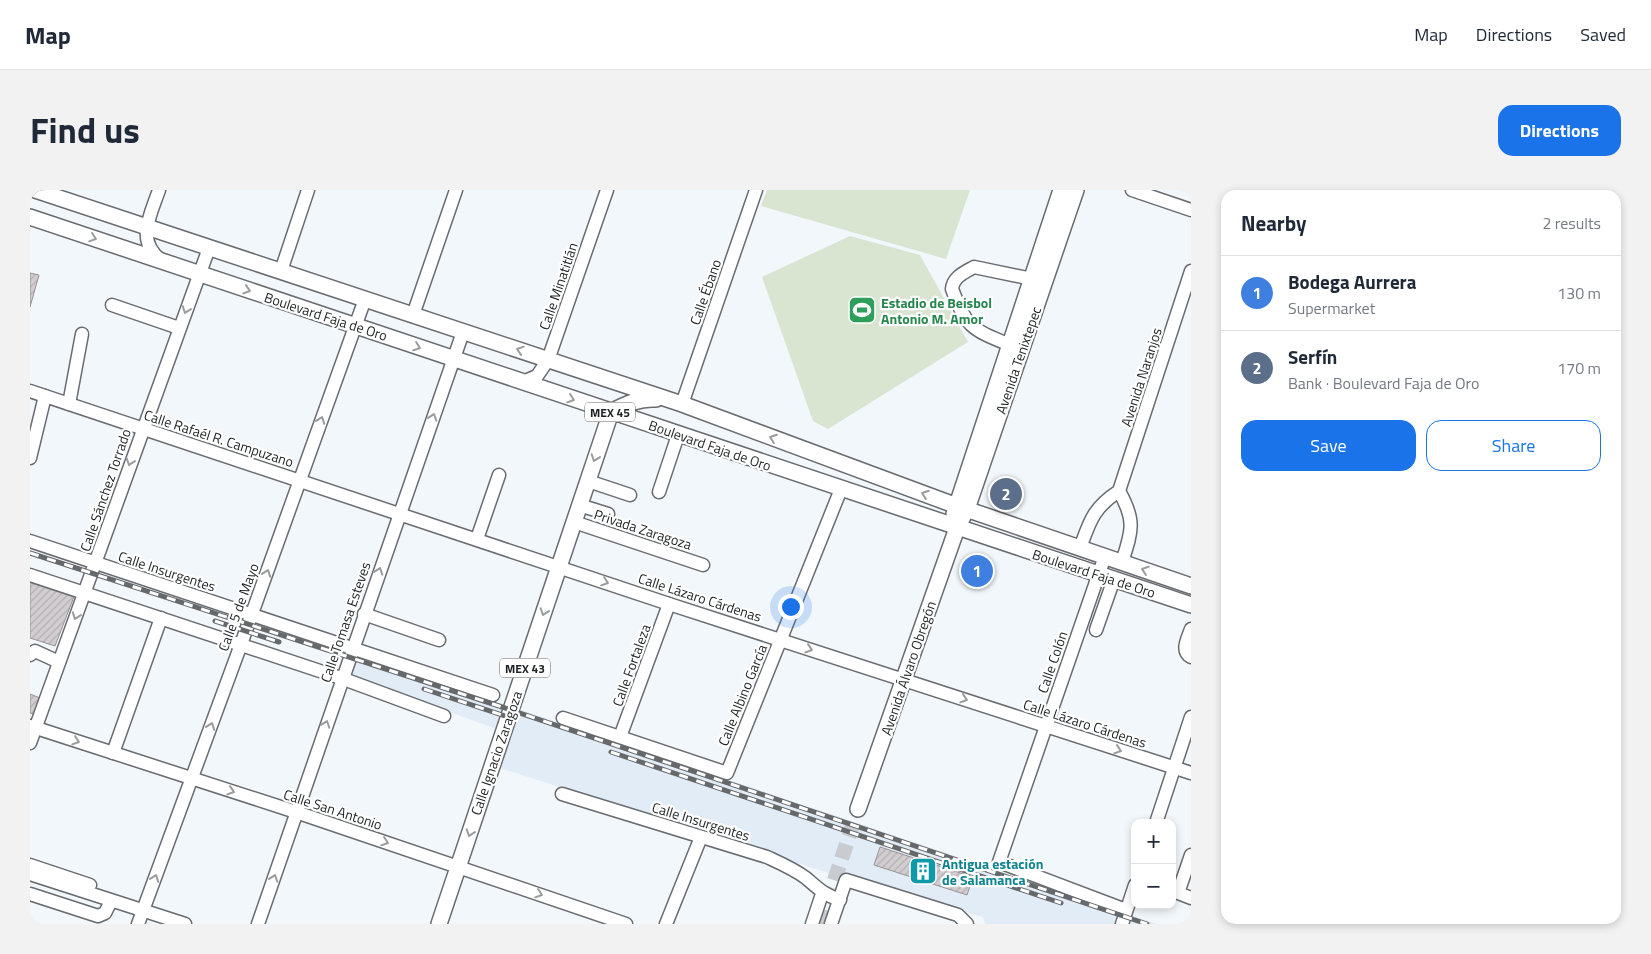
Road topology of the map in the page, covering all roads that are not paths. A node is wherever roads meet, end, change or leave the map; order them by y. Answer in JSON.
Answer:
{"nodes":[{"id":1,"x":35,"y":190,"type":"edge"},
{"id":2,"x":159,"y":190,"type":"edge"},
{"id":3,"x":308,"y":190,"type":"edge"},
{"id":4,"x":456,"y":190,"type":"edge"},
{"id":5,"x":607,"y":190,"type":"edge"},
{"id":6,"x":756,"y":190,"type":"edge"},
{"id":7,"x":1060,"y":190,"type":"edge"},
{"id":8,"x":1076,"y":190,"type":"edge"},
{"id":9,"x":1132,"y":190,"type":"edge"},
{"id":10,"x":81,"y":205,"type":"junction"},
{"id":11,"x":1191,"y":210,"type":"edge"},
{"id":12,"x":30,"y":216,"type":"edge"},
{"id":13,"x":146,"y":227,"type":"junction"},
{"id":14,"x":74,"y":231,"type":"junction"},
{"id":15,"x":209,"y":248,"type":"junction"},
{"id":16,"x":166,"y":262,"type":"junction"},
{"id":17,"x":281,"y":272,"type":"junction"},
{"id":18,"x":1191,"y":272,"type":"edge"},
{"id":19,"x":199,"y":274,"type":"junction"},
{"id":20,"x":1032,"y":279,"type":"junction"},
{"id":21,"x":365,"y":299,"type":"junction"},
{"id":22,"x":112,"y":305,"type":"dead end"},
{"id":23,"x":413,"y":315,"type":"junction"},
{"id":24,"x":355,"y":326,"type":"junction"},
{"id":25,"x":179,"y":328,"type":"junction"},
{"id":26,"x":1022,"y":330,"type":"junction"},
{"id":27,"x":463,"y":332,"type":"junction"},
{"id":28,"x":82,"y":334,"type":"dead end"},
{"id":29,"x":1010,"y":345,"type":"junction"},
{"id":30,"x":454,"y":359,"type":"junction"},
{"id":31,"x":548,"y":360,"type":"junction"},
{"id":32,"x":524,"y":382,"type":"junction"},
{"id":33,"x":30,"y":391,"type":"edge"},
{"id":34,"x":45,"y":396,"type":"junction"},
{"id":35,"x":69,"y":404,"type":"junction"},
{"id":36,"x":682,"y":404,"type":"junction"},
{"id":37,"x":611,"y":412,"type":"junction"},
{"id":38,"x":142,"y":429,"type":"junction"},
{"id":39,"x":678,"y":435,"type":"junction"},
{"id":40,"x":30,"y":458,"type":"edge"},
{"id":41,"x":499,"y":474,"type":"dead end"},
{"id":42,"x":300,"y":480,"type":"junction"},
{"id":43,"x":588,"y":481,"type":"junction"},
{"id":44,"x":841,"y":489,"type":"junction"},
{"id":45,"x":1119,"y":491,"type":"junction"},
{"id":46,"x":659,"y":492,"type":"dead end"},
{"id":47,"x":630,"y":495,"type":"dead end"},
{"id":48,"x":580,"y":505,"type":"junction"},
{"id":49,"x":962,"y":508,"type":"junction"},
{"id":50,"x":400,"y":513,"type":"junction"},
{"id":51,"x":608,"y":514,"type":"dead end"},
{"id":52,"x":574,"y":522,"type":"junction"},
{"id":53,"x":954,"y":526,"type":"junction"},
{"id":54,"x":477,"y":539,"type":"junction"},
{"id":55,"x":30,"y":541,"type":"edge"},
{"id":56,"x":1080,"y":548,"type":"junction"},
{"id":57,"x":1105,"y":556,"type":"junction"},
{"id":58,"x":1122,"y":562,"type":"junction"},
{"id":59,"x":95,"y":563,"type":"junction"},
{"id":60,"x":703,"y":565,"type":"dead end"},
{"id":61,"x":559,"y":566,"type":"junction"},
{"id":62,"x":1099,"y":574,"type":"junction"},
{"id":63,"x":30,"y":575,"type":"edge"},
{"id":64,"x":1114,"y":579,"type":"junction"},
{"id":65,"x":1191,"y":586,"type":"edge"},
{"id":66,"x":84,"y":592,"type":"junction"},
{"id":67,"x":669,"y":604,"type":"junction"},
{"id":68,"x":1191,"y":606,"type":"edge"},
{"id":69,"x":364,"y":614,"type":"junction"},
{"id":70,"x":252,"y":615,"type":"junction"},
{"id":71,"x":161,"y":618,"type":"junction"},
{"id":72,"x":1191,"y":628,"type":"edge"},
{"id":73,"x":1096,"y":630,"type":"dead end"},
{"id":74,"x":438,"y":640,"type":"dead end"},
{"id":75,"x":780,"y":640,"type":"junction"},
{"id":76,"x":241,"y":645,"type":"junction"},
{"id":77,"x":352,"y":649,"type":"junction"},
{"id":78,"x":30,"y":655,"type":"edge"},
{"id":79,"x":1191,"y":657,"type":"edge"},
{"id":80,"x":59,"y":662,"type":"junction"},
{"id":81,"x":341,"y":678,"type":"junction"},
{"id":82,"x":904,"y":680,"type":"junction"},
{"id":83,"x":493,"y":695,"type":"dead end"},
{"id":84,"x":444,"y":716,"type":"dead end"},
{"id":85,"x":1191,"y":717,"type":"edge"},
{"id":86,"x":563,"y":718,"type":"dead end"},
{"id":87,"x":1046,"y":726,"type":"junction"},
{"id":88,"x":33,"y":727,"type":"edge"},
{"id":89,"x":620,"y":737,"type":"junction"},
{"id":90,"x":30,"y":743,"type":"edge"},
{"id":91,"x":113,"y":753,"type":"junction"},
{"id":92,"x":1174,"y":768,"type":"junction"},
{"id":93,"x":1191,"y":773,"type":"edge"},
{"id":94,"x":192,"y":778,"type":"junction"},
{"id":95,"x":562,"y":794,"type":"dead end"},
{"id":96,"x":858,"y":809,"type":"tunnel mouth"},
{"id":97,"x":296,"y":812,"type":"junction"},
{"id":98,"x":1157,"y":819,"type":"edge"},
{"id":99,"x":701,"y":837,"type":"junction"},
{"id":100,"x":1191,"y":855,"type":"edge"},
{"id":101,"x":30,"y":865,"type":"edge"},
{"id":102,"x":458,"y":866,"type":"junction"},
{"id":103,"x":30,"y":874,"type":"edge"},
{"id":104,"x":30,"y":894,"type":"edge"},
{"id":105,"x":822,"y":894,"type":"junction"},
{"id":106,"x":1131,"y":896,"type":"edge"},
{"id":107,"x":1191,"y":898,"type":"edge"},
{"id":108,"x":840,"y":900,"type":"junction"},
{"id":109,"x":111,"y":901,"type":"junction"},
{"id":110,"x":143,"y":910,"type":"junction"},
{"id":111,"x":1126,"y":910,"type":"junction"},
{"id":112,"x":967,"y":923,"type":"edge"},
{"id":113,"x":138,"y":924,"type":"edge"},
{"id":114,"x":185,"y":924,"type":"edge"},
{"id":115,"x":258,"y":924,"type":"edge"},
{"id":116,"x":439,"y":924,"type":"edge"},
{"id":117,"x":626,"y":924,"type":"edge"},
{"id":118,"x":666,"y":924,"type":"edge"},
{"id":119,"x":812,"y":924,"type":"edge"},
{"id":120,"x":831,"y":924,"type":"edge"},
{"id":121,"x":1122,"y":924,"type":"edge"}],
"edges":[{"from":1,"to":10,"type":"main road","name":"Boulevard Faja de Oro","number":"MEX 45"},
{"from":2,"to":13,"type":"street"},
{"from":3,"to":17,"type":"street"},
{"from":4,"to":23,"type":"street"},
{"from":5,"to":31,"type":"street","name":"Calle Minatitlán"},
{"from":6,"to":36,"type":"street","name":"Calle Ébano"},
{"from":7,"to":20,"type":"main road","name":"Avenida Tenixtepec"},
{"from":8,"to":26,"type":"main road","name":"Avenida Tenixtepec"},
{"from":9,"to":11,"type":"street"},
{"from":10,"to":13,"type":"main road","name":"Boulevard Faja de Oro","number":"MEX 45"},
{"from":10,"to":14,"type":"main road"},
{"from":12,"to":14,"type":"main road","name":"Boulevard Faja de Oro","number":"MEX 45"},
{"from":13,"to":15,"type":"main road","name":"Boulevard Faja de Oro","number":"MEX 45"},
{"from":13,"to":16,"type":"street"},
{"from":14,"to":16,"type":"main road","name":"Boulevard Faja de Oro","number":"MEX 45","one_way":true},
{"from":15,"to":17,"type":"main road","name":"Boulevard Faja de Oro","number":"MEX 45"},
{"from":15,"to":19,"type":"street","name":"Calle Sánchez Torrado"},
{"from":16,"to":19,"type":"main road","name":"Boulevard Faja de Oro","number":"MEX 45"},
{"from":17,"to":21,"type":"main road","name":"Boulevard Faja de Oro","number":"MEX 45"},
{"from":18,"to":45,"type":"street","name":"Avenida Naranjos"},
{"from":19,"to":24,"type":"main road","name":"Boulevard Faja de Oro","number":"MEX 45","one_way":true},
{"from":19,"to":25,"type":"street","name":"Calle Sánchez Torrado","one_way":true},
{"from":20,"to":26,"type":"main road","name":"Avenida Tenixtepec"},
{"from":20,"to":29,"type":"street"},
{"from":21,"to":23,"type":"main road","name":"Boulevard Faja de Oro","number":"MEX 45"},
{"from":21,"to":24,"type":"street","name":"Calle 5 de Mayo"},
{"from":22,"to":25,"type":"street"},
{"from":23,"to":27,"type":"main road","name":"Boulevard Faja de Oro","number":"MEX 45"},
{"from":24,"to":30,"type":"main road","name":"Boulevard Faja de Oro","number":"MEX 45","one_way":true},
{"from":42,"to":24,"type":"street","name":"Calle 5 de Mayo","one_way":true},
{"from":25,"to":38,"type":"street","name":"Calle Sánchez Torrado"},
{"from":26,"to":29,"type":"main road","name":"Avenida Tenixtepec"},
{"from":26,"to":49,"type":"main road","name":"Avenida Tenixtepec"},
{"from":27,"to":30,"type":"street","name":"Calle Tomasa Esteves"},
{"from":31,"to":27,"type":"main road","name":"Boulevard Faja de Oro","number":"MEX 45","one_way":true},
{"from":28,"to":35,"type":"street"},
{"from":29,"to":49,"type":"main road","name":"Avenida Tenixtepec"},
{"from":30,"to":32,"type":"main road","name":"Boulevard Faja de Oro","number":"MEX 45"},
{"from":50,"to":30,"type":"street","name":"Calle Tomasa Esteves","one_way":true},
{"from":31,"to":32,"type":"street","name":"Calle Minatitlán"},
{"from":31,"to":36,"type":"main road","name":"Boulevard Faja de Oro","number":"MEX 45"},
{"from":32,"to":37,"type":"main road","name":"Boulevard Faja de Oro","number":"MEX 45","one_way":true},
{"from":33,"to":34,"type":"street","name":"Calle Rafaél R. Campuzano"},
{"from":34,"to":35,"type":"street","name":"Calle Rafaél R. Campuzano"},
{"from":34,"to":40,"type":"street"},
{"from":35,"to":38,"type":"street","name":"Calle Rafaél R. Campuzano"},
{"from":36,"to":37,"type":"main road"},
{"from":49,"to":36,"type":"main road","name":"Boulevard Faja de Oro","number":"MEX 45","one_way":true},
{"from":37,"to":39,"type":"main road","name":"Boulevard Faja de Oro","number":"MEX 45"},
{"from":37,"to":43,"type":"main road","name":"Calle Ignacio Zaragoza","number":"MEX 43","one_way":true},
{"from":38,"to":42,"type":"street","name":"Calle Rafaél R. Campuzano"},
{"from":38,"to":59,"type":"street","name":"Calle Sánchez Torrado","one_way":true},
{"from":39,"to":44,"type":"main road","name":"Boulevard Faja de Oro","number":"MEX 45"},
{"from":39,"to":46,"type":"street"},
{"from":41,"to":54,"type":"street"},
{"from":42,"to":50,"type":"street","name":"Calle Rafaél R. Campuzano"},
{"from":70,"to":42,"type":"street","name":"Calle 5 de Mayo","one_way":true},
{"from":43,"to":47,"type":"street"},
{"from":43,"to":48,"type":"main road","name":"Calle Ignacio Zaragoza","number":"MEX 43"},
{"from":44,"to":53,"type":"main road","name":"Boulevard Faja de Oro","number":"MEX 45"},
{"from":44,"to":75,"type":"street","name":"Calle Albino García"},
{"from":45,"to":56,"type":"street"},
{"from":45,"to":58,"type":"street"},
{"from":48,"to":51,"type":"street"},
{"from":48,"to":52,"type":"main road","name":"Calle Ignacio Zaragoza","number":"MEX 43"},
{"from":49,"to":53,"type":"main road","name":"Avenida Tenixtepec"},
{"from":49,"to":56,"type":"main road","name":"Boulevard Faja de Oro","number":"MEX 45"},
{"from":50,"to":54,"type":"street","name":"Calle Lázaro Cárdenas"},
{"from":69,"to":50,"type":"street","name":"Calle Tomasa Esteves","one_way":true},
{"from":52,"to":60,"type":"street","name":"Privada Zaragoza"},
{"from":52,"to":61,"type":"main road","name":"Calle Ignacio Zaragoza","number":"MEX 43"},
{"from":53,"to":62,"type":"main road","name":"Boulevard Faja de Oro","number":"MEX 45"},
{"from":53,"to":82,"type":"main road","name":"Avenida Álvaro Obregón"},
{"from":54,"to":61,"type":"street","name":"Calle Lázaro Cárdenas"},
{"from":55,"to":59,"type":"street","name":"Calle Insurgentes"},
{"from":56,"to":57,"type":"main road","name":"Boulevard Faja de Oro","number":"MEX 45"},
{"from":57,"to":58,"type":"main road","name":"Boulevard Faja de Oro","number":"MEX 45"},
{"from":57,"to":62,"type":"street","name":"Calle Colón"},
{"from":65,"to":58,"type":"main road","name":"Boulevard Faja de Oro","number":"MEX 45","one_way":true},
{"from":59,"to":66,"type":"street","name":"Calle Sánchez Torrado"},
{"from":59,"to":70,"type":"street","name":"Calle Insurgentes"},
{"from":61,"to":67,"type":"street","name":"Calle Lázaro Cárdenas","one_way":true},
{"from":61,"to":102,"type":"main road","name":"Calle Ignacio Zaragoza","number":"MEX 43","one_way":true},
{"from":62,"to":64,"type":"main road","name":"Boulevard Faja de Oro","number":"MEX 45"},
{"from":62,"to":87,"type":"street","name":"Calle Colón"},
{"from":63,"to":66,"type":"street"},
{"from":64,"to":68,"type":"main road","name":"Boulevard Faja de Oro","number":"MEX 45"},
{"from":64,"to":73,"type":"street"},
{"from":66,"to":71,"type":"street"},
{"from":66,"to":80,"type":"street","name":"Calle Sánchez Torrado","one_way":true},
{"from":67,"to":75,"type":"street","name":"Calle Lázaro Cárdenas"},
{"from":67,"to":89,"type":"street","name":"Calle Fortaleza"},
{"from":69,"to":74,"type":"street"},
{"from":69,"to":77,"type":"street","name":"Calle Tomasa Esteves"},
{"from":70,"to":76,"type":"street","name":"Calle 5 de Mayo"},
{"from":70,"to":77,"type":"street","name":"Calle Insurgentes"},
{"from":71,"to":76,"type":"street"},
{"from":71,"to":91,"type":"street"},
{"from":72,"to":79,"type":"street"},
{"from":75,"to":82,"type":"street","name":"Calle Lázaro Cárdenas","one_way":true},
{"from":75,"to":89,"type":"street","name":"Calle Albino García"},
{"from":76,"to":81,"type":"street"},
{"from":94,"to":76,"type":"street","name":"Calle 5 de Mayo","one_way":true},
{"from":77,"to":81,"type":"street","name":"Calle Tomasa Esteves"},
{"from":77,"to":83,"type":"street","name":"Calle Insurgentes"},
{"from":78,"to":80,"type":"street"},
{"from":80,"to":88,"type":"street","name":"Calle Sánchez Torrado"},
{"from":81,"to":84,"type":"street"},
{"from":97,"to":81,"type":"street","name":"Calle Tomasa Esteves","one_way":true},
{"from":82,"to":87,"type":"street","name":"Calle Lázaro Cárdenas","one_way":true},
{"from":82,"to":96,"type":"main road","name":"Avenida Álvaro Obregón"},
{"from":85,"to":92,"type":"street"},
{"from":86,"to":89,"type":"street"},
{"from":87,"to":92,"type":"street","name":"Calle Lázaro Cárdenas","one_way":true},
{"from":87,"to":111,"type":"street","name":"Calle Colón"},
{"from":88,"to":90,"type":"street","name":"Calle Sánchez Torrado"},
{"from":88,"to":91,"type":"street","name":"Calle San Antonio","one_way":true},
{"from":91,"to":94,"type":"street","name":"Calle San Antonio"},
{"from":92,"to":93,"type":"street","name":"Calle Lázaro Cárdenas"},
{"from":92,"to":98,"type":"street"},
{"from":94,"to":97,"type":"street","name":"Calle San Antonio","one_way":true},
{"from":110,"to":94,"type":"street","name":"Calle 5 de Mayo","one_way":true},
{"from":95,"to":99,"type":"street","name":"Calle Insurgentes"},
{"from":97,"to":102,"type":"street","name":"Calle San Antonio","one_way":true},
{"from":115,"to":97,"type":"street","name":"Calle Tomasa Esteves","one_way":true},
{"from":99,"to":105,"type":"street","name":"Calle Insurgentes"},
{"from":99,"to":118,"type":"street"},
{"from":100,"to":107,"type":"street"},
{"from":101,"to":110,"type":"street"},
{"from":102,"to":116,"type":"main road","name":"Calle Ignacio Zaragoza","number":"MEX 43"},
{"from":102,"to":117,"type":"street","name":"Calle San Antonio","one_way":true},
{"from":103,"to":109,"type":"street"},
{"from":104,"to":109,"type":"street"},
{"from":105,"to":108,"type":"street"},
{"from":105,"to":119,"type":"street"},
{"from":106,"to":111,"type":"street"},
{"from":108,"to":112,"type":"street"},
{"from":108,"to":120,"type":"street"},
{"from":109,"to":110,"type":"street"},
{"from":110,"to":113,"type":"street","name":"Calle 5 de Mayo"},
{"from":110,"to":114,"type":"street"},
{"from":111,"to":121,"type":"street"}]}
